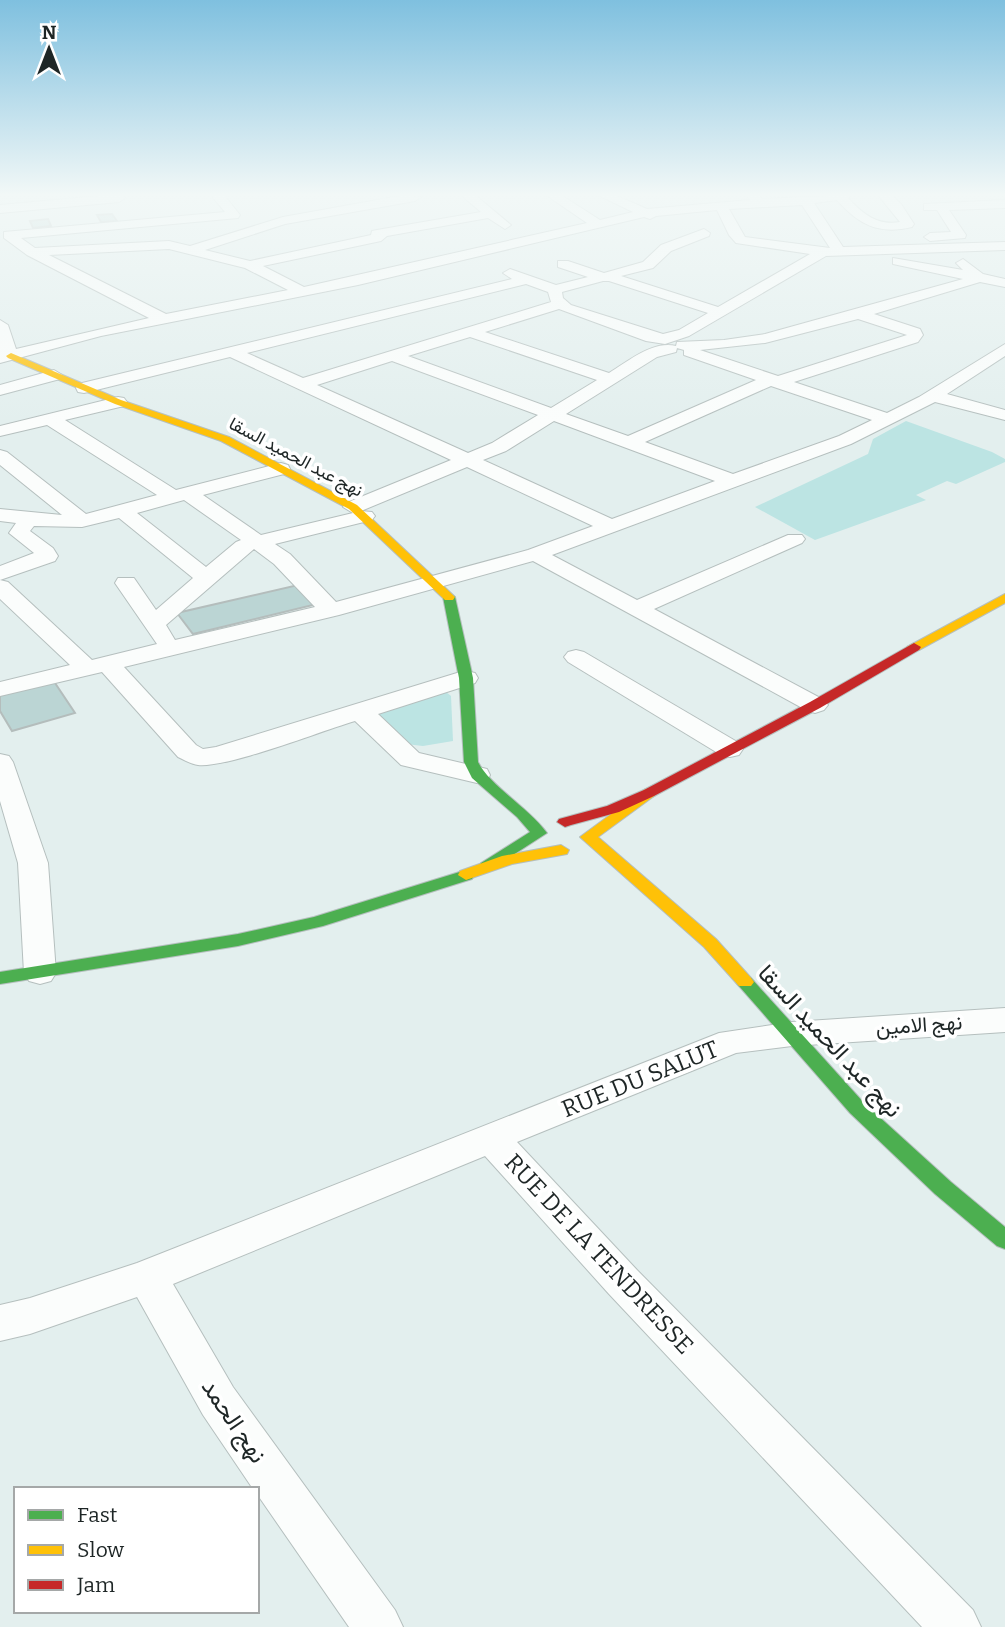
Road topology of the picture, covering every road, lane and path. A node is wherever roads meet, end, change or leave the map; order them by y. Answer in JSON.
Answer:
{"nodes":[{"id":1,"x":69,"y":271,"type":"edge"},
{"id":2,"x":261,"y":271,"type":"edge"},
{"id":3,"x":401,"y":271,"type":"edge"},
{"id":4,"x":504,"y":271,"type":"edge"},
{"id":5,"x":587,"y":271,"type":"edge"},
{"id":6,"x":628,"y":271,"type":"edge"},
{"id":7,"x":789,"y":271,"type":"edge"},
{"id":8,"x":979,"y":271,"type":"edge"},
{"id":9,"x":983,"y":271,"type":"edge"},
{"id":10,"x":608,"y":277,"type":"junction"},
{"id":11,"x":528,"y":279,"type":"junction"},
{"id":12,"x":358,"y":281,"type":"junction"},
{"id":13,"x":1005,"y":283,"type":"edge"},
{"id":14,"x":304,"y":293,"type":"junction"},
{"id":15,"x":558,"y":297,"type":"junction"},
{"id":16,"x":422,"y":306,"type":"junction"},
{"id":17,"x":720,"y":312,"type":"junction"},
{"id":18,"x":858,"y":314,"type":"junction"},
{"id":19,"x":373,"y":318,"type":"junction"},
{"id":20,"x":165,"y":320,"type":"junction"},
{"id":21,"x":0,"y":325,"type":"edge"},
{"id":22,"x":470,"y":332,"type":"junction"},
{"id":23,"x":755,"y":341,"type":"junction"},
{"id":24,"x":437,"y":342,"type":"junction"},
{"id":25,"x":669,"y":344,"type":"junction"},
{"id":26,"x":780,"y":349,"type":"dead end"},
{"id":27,"x":1005,"y":349,"type":"edge"},
{"id":28,"x":234,"y":353,"type":"junction"},
{"id":29,"x":393,"y":356,"type":"junction"},
{"id":30,"x":5,"y":357,"type":"edge"},
{"id":31,"x":805,"y":357,"type":"dead end"},
{"id":32,"x":830,"y":365,"type":"junction"},
{"id":33,"x":54,"y":375,"type":"junction"},
{"id":34,"x":611,"y":379,"type":"junction"},
{"id":35,"x":774,"y":381,"type":"junction"},
{"id":36,"x":302,"y":384,"type":"junction"},
{"id":37,"x":84,"y":388,"type":"junction"},
{"id":38,"x":933,"y":396,"type":"junction"},
{"id":39,"x":118,"y":402,"type":"junction"},
{"id":40,"x":5,"y":404,"type":"edge"},
{"id":41,"x":553,"y":415,"type":"junction"},
{"id":42,"x":1005,"y":415,"type":"edge"},
{"id":43,"x":890,"y":419,"type":"junction"},
{"id":44,"x":52,"y":420,"type":"junction"},
{"id":45,"x":0,"y":431,"type":"edge"},
{"id":46,"x":628,"y":443,"type":"junction"},
{"id":47,"x":0,"y":456,"type":"edge"},
{"id":48,"x":469,"y":461,"type":"junction"},
{"id":49,"x":281,"y":468,"type":"junction"},
{"id":50,"x":736,"y":482,"type":"junction"},
{"id":51,"x":181,"y":496,"type":"junction"},
{"id":52,"x":124,"y":512,"type":"junction"},
{"id":53,"x":359,"y":512,"type":"junction"},
{"id":54,"x":0,"y":515,"type":"edge"},
{"id":55,"x":29,"y":519,"type":"junction"},
{"id":56,"x":82,"y":521,"type":"junction"},
{"id":57,"x":613,"y":527,"type":"junction"},
{"id":58,"x":795,"y":539,"type":"dead end"},
{"id":59,"x":259,"y":541,"type":"junction"},
{"id":60,"x":535,"y":554,"type":"junction"},
{"id":61,"x":0,"y":574,"type":"edge"},
{"id":62,"x":206,"y":578,"type":"junction"},
{"id":63,"x":438,"y":582,"type":"junction"},
{"id":64,"x":126,"y":583,"type":"dead end"},
{"id":65,"x":0,"y":587,"type":"edge"},
{"id":66,"x":1005,"y":598,"type":"edge"},
{"id":67,"x":636,"y":609,"type":"junction"},
{"id":68,"x":331,"y":610,"type":"junction"},
{"id":69,"x":154,"y":624,"type":"junction"},
{"id":70,"x":169,"y":647,"type":"junction"},
{"id":71,"x":576,"y":657,"type":"dead end"},
{"id":72,"x":96,"y":664,"type":"junction"},
{"id":73,"x":466,"y":678,"type":"junction"},
{"id":74,"x":0,"y":689,"type":"edge"},
{"id":75,"x":815,"y":705,"type":"junction"},
{"id":76,"x":360,"y":711,"type":"junction"},
{"id":77,"x":730,"y":749,"type":"junction"},
{"id":78,"x":0,"y":762,"type":"edge"},
{"id":79,"x":477,"y":775,"type":"junction"},
{"id":80,"x":649,"y":793,"type":"junction"},
{"id":81,"x":507,"y":802,"type":"junction"},
{"id":82,"x":562,"y":821,"type":"junction"},
{"id":83,"x":539,"y":833,"type":"junction"},
{"id":84,"x":588,"y":837,"type":"junction"},
{"id":85,"x":565,"y":850,"type":"junction"},
{"id":86,"x":487,"y":867,"type":"junction"},
{"id":87,"x":624,"y":871,"type":"junction"},
{"id":88,"x":40,"y":973,"type":"junction"},
{"id":89,"x":0,"y":978,"type":"edge"},
{"id":90,"x":1005,"y":1020,"type":"edge"},
{"id":91,"x":792,"y":1034,"type":"junction"},
{"id":92,"x":491,"y":1138,"type":"junction"},
{"id":93,"x":1005,"y":1240,"type":"edge"},
{"id":94,"x":147,"y":1277,"type":"junction"},
{"id":95,"x":0,"y":1323,"type":"edge"},
{"id":96,"x":378,"y":1627,"type":"edge"},
{"id":97,"x":956,"y":1627,"type":"edge"}],
"edges":[{"from":1,"to":20,"type":"street"},
{"from":2,"to":14,"type":"street"},
{"from":3,"to":12,"type":"street"},
{"from":4,"to":11,"type":"street"},
{"from":5,"to":10,"type":"street"},
{"from":6,"to":10,"type":"street"},
{"from":7,"to":17,"type":"street"},
{"from":8,"to":18,"type":"street"},
{"from":9,"to":13,"type":"street"},
{"from":10,"to":15,"type":"street"},
{"from":10,"to":17,"type":"street"},
{"from":11,"to":15,"type":"street"},
{"from":11,"to":16,"type":"street"},
{"from":12,"to":14,"type":"street"},
{"from":12,"to":16,"type":"street"},
{"from":14,"to":20,"type":"street"},
{"from":15,"to":22,"type":"street"},
{"from":15,"to":25,"type":"street"},
{"from":16,"to":19,"type":"street"},
{"from":17,"to":25,"type":"street"},
{"from":18,"to":23,"type":"street"},
{"from":18,"to":32,"type":"street"},
{"from":19,"to":24,"type":"street"},
{"from":19,"to":28,"type":"street"},
{"from":20,"to":30,"type":"street"},
{"from":21,"to":30,"type":"street"},
{"from":22,"to":24,"type":"street"},
{"from":22,"to":34,"type":"street"},
{"from":23,"to":25,"type":"street"},
{"from":23,"to":26,"type":"street"},
{"from":24,"to":29,"type":"street"},
{"from":25,"to":34,"type":"street"},
{"from":25,"to":35,"type":"street"},
{"from":27,"to":38,"type":"street"},
{"from":28,"to":36,"type":"street"},
{"from":28,"to":37,"type":"street"},
{"from":29,"to":36,"type":"street"},
{"from":29,"to":41,"type":"street"},
{"from":30,"to":33,"type":"street","name":"نهج عبد الحميد السقا"},
{"from":31,"to":32,"type":"street"},
{"from":32,"to":35,"type":"street"},
{"from":33,"to":37,"type":"street","name":"نهج عبد الحميد السقا"},
{"from":33,"to":40,"type":"street"},
{"from":34,"to":41,"type":"street"},
{"from":35,"to":43,"type":"street"},
{"from":35,"to":46,"type":"street"},
{"from":36,"to":48,"type":"street"},
{"from":37,"to":39,"type":"street","name":"نهج عبد الحميد السقا"},
{"from":38,"to":42,"type":"street"},
{"from":38,"to":43,"type":"street"},
{"from":39,"to":44,"type":"street"},
{"from":39,"to":49,"type":"street","name":"نهج عبد الحميد السقا"},
{"from":41,"to":46,"type":"street"},
{"from":41,"to":48,"type":"street"},
{"from":43,"to":50,"type":"street"},
{"from":44,"to":45,"type":"street"},
{"from":44,"to":51,"type":"street"},
{"from":46,"to":50,"type":"street"},
{"from":47,"to":56,"type":"street"},
{"from":48,"to":53,"type":"street"},
{"from":48,"to":57,"type":"street"},
{"from":49,"to":51,"type":"street"},
{"from":49,"to":53,"type":"street","name":"نهج عبد الحميد السقا"},
{"from":50,"to":57,"type":"street"},
{"from":51,"to":52,"type":"street"},
{"from":51,"to":59,"type":"street"},
{"from":52,"to":56,"type":"street"},
{"from":52,"to":62,"type":"street"},
{"from":53,"to":59,"type":"street"},
{"from":53,"to":63,"type":"street","name":"نهج عبد الحميد السقا"},
{"from":54,"to":55,"type":"street"},
{"from":55,"to":56,"type":"street"},
{"from":55,"to":61,"type":"street"},
{"from":57,"to":60,"type":"street"},
{"from":58,"to":67,"type":"street"},
{"from":59,"to":62,"type":"street"},
{"from":59,"to":68,"type":"street"},
{"from":60,"to":63,"type":"street"},
{"from":60,"to":67,"type":"street"},
{"from":62,"to":69,"type":"street"},
{"from":63,"to":68,"type":"street"},
{"from":63,"to":73,"type":"street","name":"نهج عبد الحميد السقا"},
{"from":64,"to":69,"type":"street"},
{"from":65,"to":72,"type":"street"},
{"from":66,"to":75,"type":"street"},
{"from":67,"to":75,"type":"street"},
{"from":68,"to":70,"type":"street"},
{"from":69,"to":70,"type":"street"},
{"from":70,"to":72,"type":"street"},
{"from":71,"to":77,"type":"street"},
{"from":72,"to":74,"type":"street"},
{"from":72,"to":76,"type":"street"},
{"from":73,"to":76,"type":"street"},
{"from":73,"to":79,"type":"street","name":"نهج عبد الحميد السقا"},
{"from":75,"to":77,"type":"street"},
{"from":76,"to":79,"type":"street"},
{"from":77,"to":80,"type":"street"},
{"from":78,"to":88,"type":"street"},
{"from":79,"to":81,"type":"street"},
{"from":80,"to":82,"type":"street"},
{"from":80,"to":84,"type":"street"},
{"from":81,"to":82,"type":"street"},
{"from":81,"to":83,"type":"street"},
{"from":82,"to":83,"type":"street"},
{"from":82,"to":84,"type":"street","name":"نهج عبد الحميد السقا"},
{"from":83,"to":85,"type":"street"},
{"from":83,"to":86,"type":"street"},
{"from":84,"to":85,"type":"street"},
{"from":84,"to":87,"type":"street","name":"نهج عبد الحميد السقا"},
{"from":85,"to":86,"type":"street"},
{"from":85,"to":87,"type":"street","name":"نهج عبد الحميد السقا"},
{"from":86,"to":88,"type":"street"},
{"from":87,"to":91,"type":"street","name":"نهج عبد الحميد السقا"},
{"from":88,"to":89,"type":"street"},
{"from":90,"to":91,"type":"street","name":"نهج الامين"},
{"from":91,"to":92,"type":"street","name":"RUE DU SALUT"},
{"from":91,"to":93,"type":"street","name":"نهج عبد الحميد السقا"},
{"from":92,"to":94,"type":"street","name":"RUE DE LA TENDRESSE"},
{"from":92,"to":97,"type":"street","name":"RUE DE LA TENDRESSE"},
{"from":94,"to":95,"type":"street","name":"RUE DE LA TENDRESSE"},
{"from":94,"to":96,"type":"street","name":"نهج الحمد"}]}
